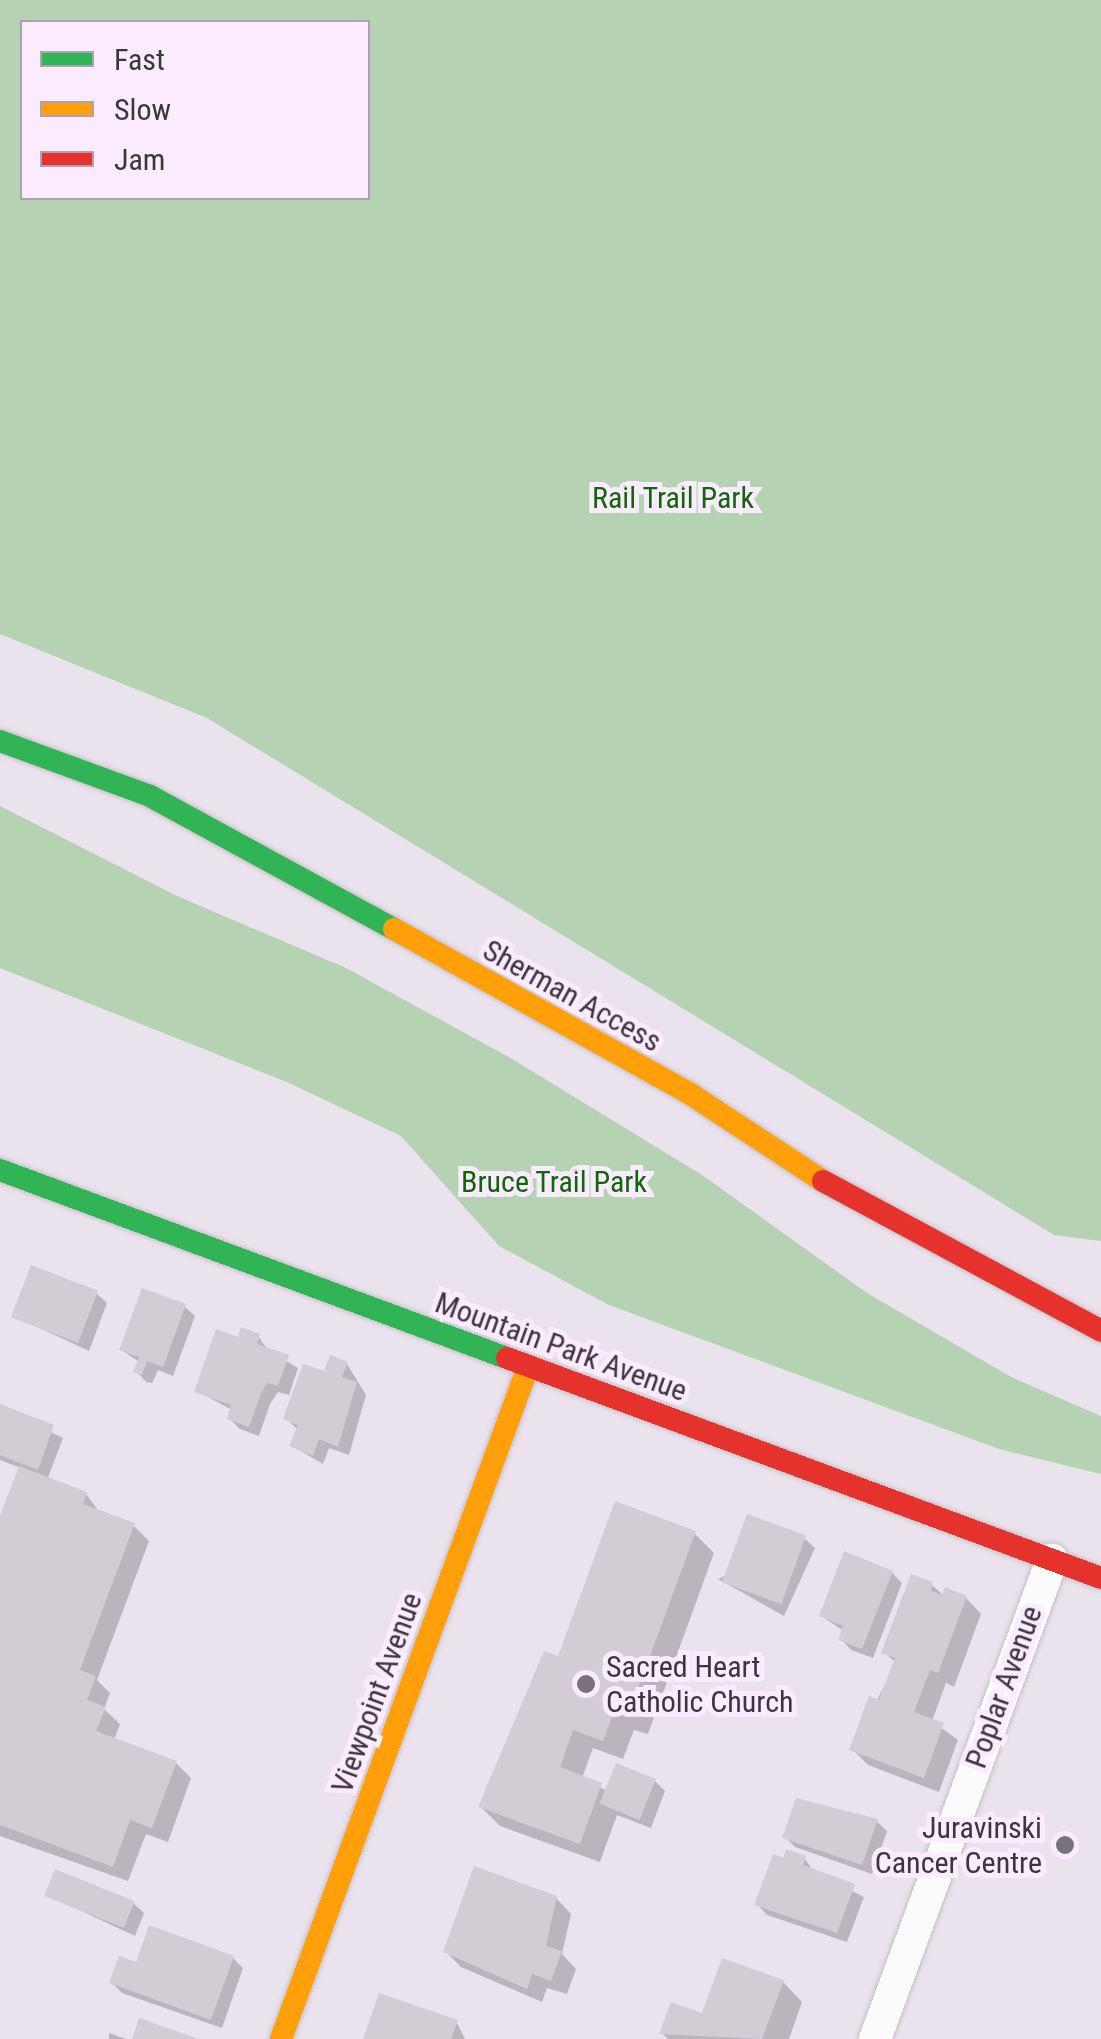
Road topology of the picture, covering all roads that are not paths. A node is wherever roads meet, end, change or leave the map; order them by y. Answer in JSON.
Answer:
{"nodes":[{"id":1,"x":0,"y":741,"type":"edge"},
{"id":2,"x":3,"y":1181,"type":"edge"},
{"id":3,"x":1101,"y":1331,"type":"edge"},
{"id":4,"x":528,"y":1367,"type":"junction"},
{"id":5,"x":1052,"y":1560,"type":"junction"},
{"id":6,"x":1101,"y":1578,"type":"edge"},
{"id":7,"x":282,"y":2039,"type":"edge"},
{"id":8,"x":875,"y":2039,"type":"edge"}],
"edges":[{"from":1,"to":3,"type":"street","name":"Sherman Access"},
{"from":2,"to":4,"type":"street","name":"Mountain Park Avenue"},
{"from":4,"to":5,"type":"street","name":"Mountain Park Avenue"},
{"from":4,"to":7,"type":"street","name":"Viewpoint Avenue"},
{"from":5,"to":6,"type":"street","name":"Mountain Park Avenue"},
{"from":5,"to":8,"type":"street","name":"Poplar Avenue"}]}
